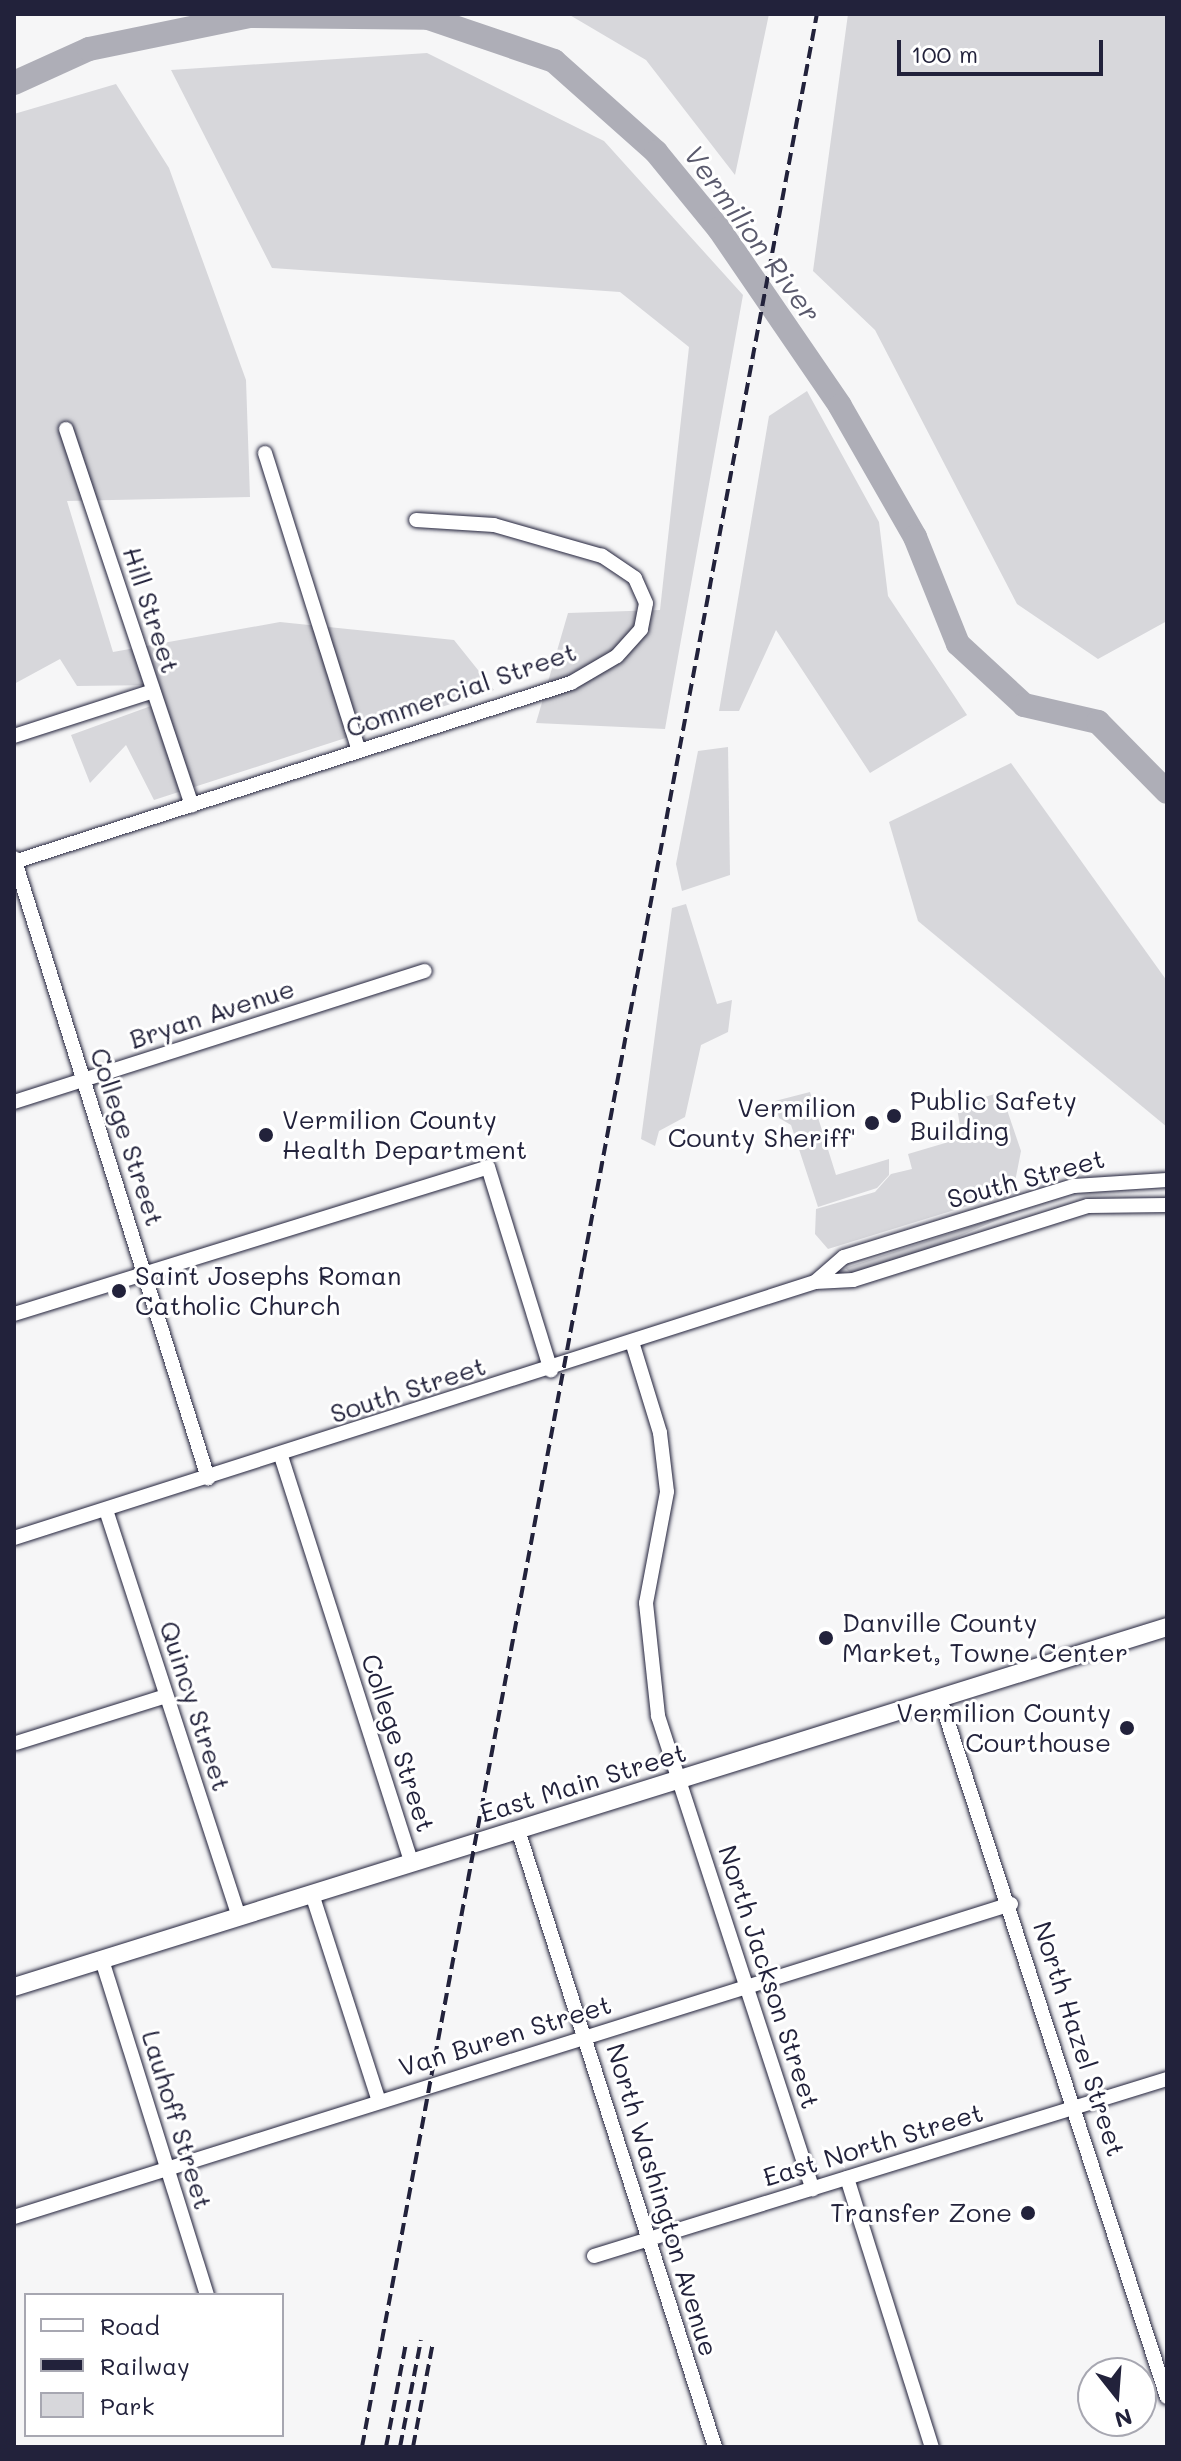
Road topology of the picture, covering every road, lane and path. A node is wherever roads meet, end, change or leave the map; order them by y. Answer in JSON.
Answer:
{"nodes":[{"id":1,"x":66,"y":429,"type":"dead end"},
{"id":2,"x":265,"y":453,"type":"dead end"},
{"id":3,"x":416,"y":520,"type":"dead end"},
{"id":4,"x":153,"y":691,"type":"junction"},
{"id":5,"x":14,"y":736,"type":"edge"},
{"id":6,"x":359,"y":751,"type":"junction"},
{"id":7,"x":192,"y":805,"type":"junction"},
{"id":8,"x":14,"y":860,"type":"edge"},
{"id":9,"x":425,"y":971,"type":"dead end"},
{"id":10,"x":84,"y":1080,"type":"junction"},
{"id":11,"x":14,"y":1102,"type":"edge"},
{"id":12,"x":1167,"y":1180,"type":"edge"},
{"id":13,"x":1167,"y":1205,"type":"edge"},
{"id":14,"x":145,"y":1273,"type":"junction"},
{"id":15,"x":815,"y":1282,"type":"junction"},
{"id":16,"x":14,"y":1314,"type":"edge"},
{"id":17,"x":633,"y":1345,"type":"junction"},
{"id":18,"x":551,"y":1370,"type":"junction"},
{"id":19,"x":281,"y":1456,"type":"junction"},
{"id":20,"x":208,"y":1478,"type":"junction"},
{"id":21,"x":106,"y":1510,"type":"junction"},
{"id":22,"x":14,"y":1538,"type":"edge"},
{"id":23,"x":1167,"y":1627,"type":"edge"},
{"id":24,"x":166,"y":1696,"type":"junction"},
{"id":25,"x":940,"y":1698,"type":"junction"},
{"id":26,"x":16,"y":1743,"type":"edge"},
{"id":27,"x":680,"y":1780,"type":"junction"},
{"id":28,"x":518,"y":1830,"type":"junction"},
{"id":29,"x":411,"y":1862,"type":"junction"},
{"id":30,"x":312,"y":1894,"type":"junction"},
{"id":31,"x":1011,"y":1904,"type":"junction"},
{"id":32,"x":239,"y":1917,"type":"junction"},
{"id":33,"x":102,"y":1960,"type":"junction"},
{"id":34,"x":14,"y":1987,"type":"edge"},
{"id":35,"x":747,"y":1987,"type":"junction"},
{"id":36,"x":586,"y":2035,"type":"junction"},
{"id":37,"x":1167,"y":2079,"type":"edge"},
{"id":38,"x":379,"y":2101,"type":"junction"},
{"id":39,"x":1076,"y":2107,"type":"junction"},
{"id":40,"x":166,"y":2168,"type":"junction"},
{"id":41,"x":847,"y":2178,"type":"junction"},
{"id":42,"x":813,"y":2189,"type":"junction"},
{"id":43,"x":14,"y":2217,"type":"edge"},
{"id":44,"x":649,"y":2239,"type":"junction"},
{"id":45,"x":594,"y":2256,"type":"dead end"},
{"id":46,"x":206,"y":2293,"type":"edge"},
{"id":47,"x":1167,"y":2397,"type":"edge"},
{"id":48,"x":715,"y":2447,"type":"edge"},
{"id":49,"x":932,"y":2447,"type":"edge"}],
"edges":[{"from":1,"to":4,"type":"street","name":"Hill Street"},
{"from":2,"to":6,"type":"street"},
{"from":3,"to":6,"type":"street","name":"Commercial Street"},
{"from":4,"to":5,"type":"street"},
{"from":4,"to":7,"type":"street","name":"Hill Street"},
{"from":6,"to":7,"type":"street","name":"Commercial Street"},
{"from":7,"to":8,"type":"street","name":"Commercial Street"},
{"from":8,"to":10,"type":"street","name":"College Street"},
{"from":9,"to":10,"type":"street","name":"Bryan Avenue"},
{"from":10,"to":11,"type":"street","name":"Bryan Avenue"},
{"from":10,"to":14,"type":"street","name":"College Street"},
{"from":12,"to":15,"type":"street","name":"South Street"},
{"from":13,"to":15,"type":"street","name":"South Street"},
{"from":14,"to":16,"type":"street"},
{"from":14,"to":18,"type":"street"},
{"from":14,"to":20,"type":"street","name":"College Street"},
{"from":15,"to":17,"type":"street","name":"South Street"},
{"from":17,"to":18,"type":"street","name":"South Street"},
{"from":17,"to":27,"type":"street","name":"North Jackson Street"},
{"from":18,"to":19,"type":"street","name":"South Street"},
{"from":19,"to":20,"type":"street","name":"South Street"},
{"from":19,"to":29,"type":"street","name":"College Street"},
{"from":20,"to":21,"type":"street","name":"South Street"},
{"from":21,"to":22,"type":"street","name":"South Street"},
{"from":21,"to":24,"type":"street","name":"Quincy Street"},
{"from":23,"to":25,"type":"main road","name":"East Main Street"},
{"from":24,"to":26,"type":"street"},
{"from":24,"to":32,"type":"street","name":"Quincy Street"},
{"from":25,"to":27,"type":"main road","name":"East Main Street"},
{"from":25,"to":31,"type":"street","name":"North Hazel Street"},
{"from":27,"to":28,"type":"main road","name":"East Main Street"},
{"from":27,"to":35,"type":"street","name":"North Jackson Street"},
{"from":28,"to":29,"type":"main road","name":"East Main Street"},
{"from":28,"to":36,"type":"street","name":"North Washington Avenue"},
{"from":29,"to":30,"type":"main road","name":"East Main Street"},
{"from":30,"to":32,"type":"main road","name":"East Main Street"},
{"from":30,"to":38,"type":"street"},
{"from":31,"to":35,"type":"street","name":"Van Buren Street"},
{"from":31,"to":39,"type":"street","name":"North Hazel Street"},
{"from":32,"to":33,"type":"main road","name":"East Main Street"},
{"from":33,"to":34,"type":"main road","name":"East Main Street"},
{"from":33,"to":40,"type":"street","name":"Lauhoff Street"},
{"from":35,"to":36,"type":"street","name":"Van Buren Street"},
{"from":35,"to":42,"type":"street","name":"North Jackson Street"},
{"from":36,"to":38,"type":"street","name":"Van Buren Street"},
{"from":36,"to":44,"type":"street","name":"North Washington Avenue"},
{"from":37,"to":39,"type":"street","name":"East North Street"},
{"from":38,"to":40,"type":"street","name":"Van Buren Street"},
{"from":39,"to":41,"type":"street","name":"East North Street"},
{"from":39,"to":47,"type":"street","name":"North Hazel Street"},
{"from":40,"to":43,"type":"street","name":"Van Buren Street"},
{"from":40,"to":46,"type":"street","name":"Lauhoff Street"},
{"from":41,"to":42,"type":"street","name":"East North Street"},
{"from":41,"to":49,"type":"street"},
{"from":42,"to":44,"type":"street","name":"East North Street"},
{"from":44,"to":45,"type":"street","name":"East North Street"},
{"from":44,"to":48,"type":"street","name":"North Washington Avenue"}]}
